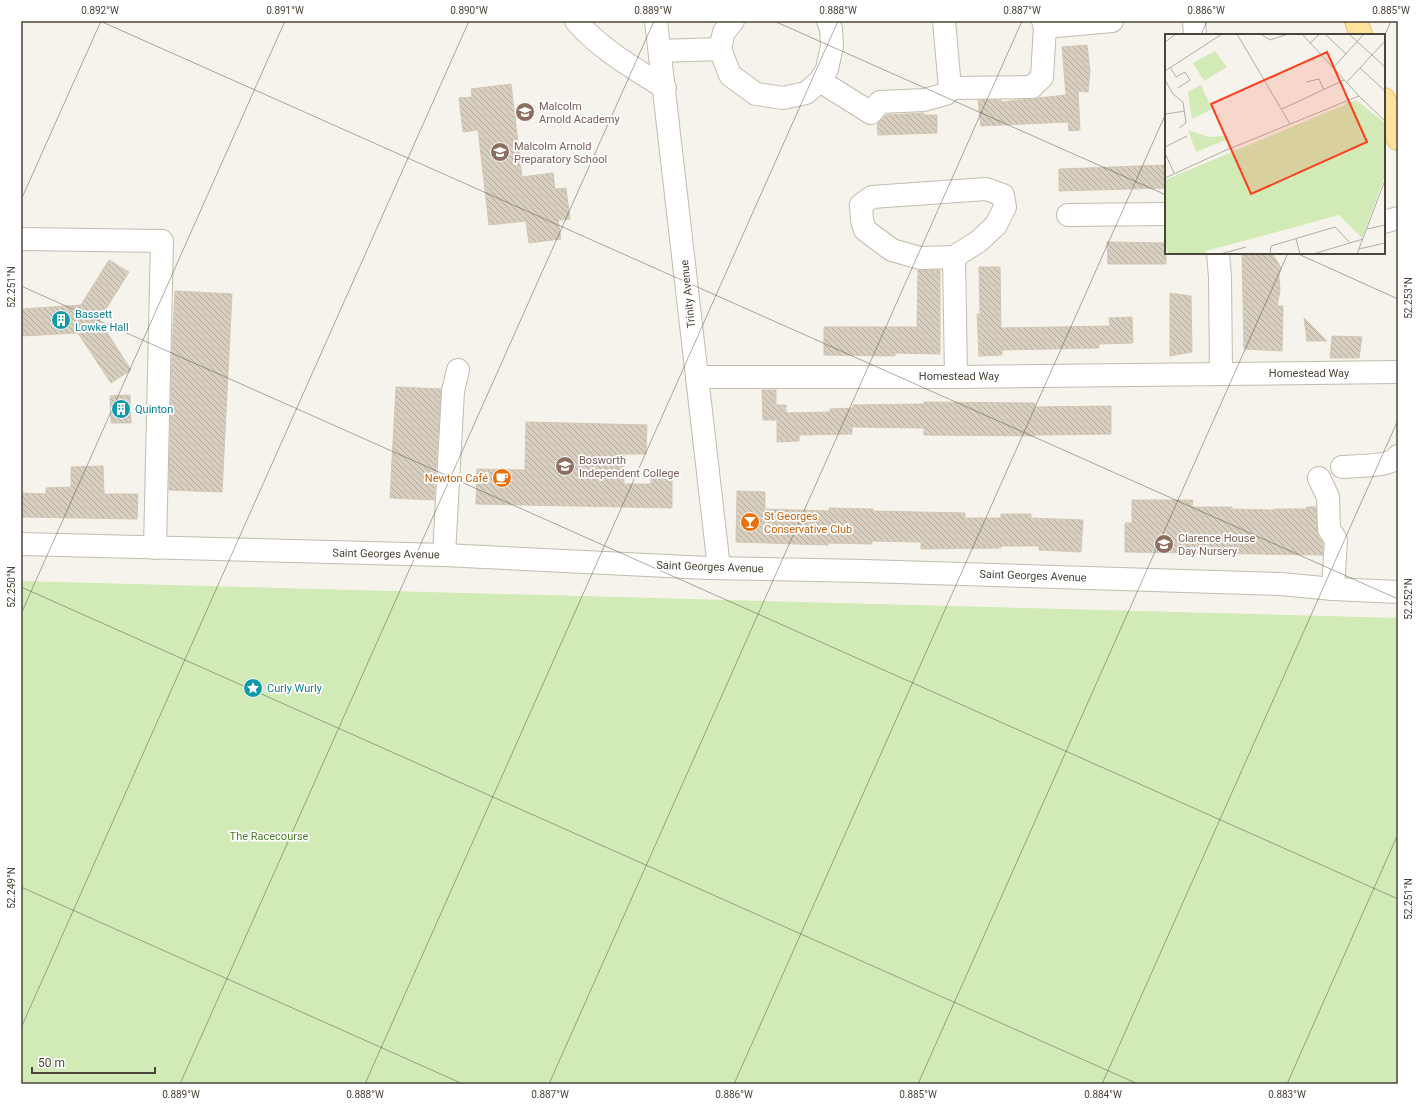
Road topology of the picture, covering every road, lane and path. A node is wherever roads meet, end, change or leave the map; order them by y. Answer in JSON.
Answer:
{"nodes":[{"id":1,"x":576,"y":21,"type":"edge"},
{"id":2,"x":656,"y":21,"type":"edge"},
{"id":3,"x":733,"y":21,"type":"edge"},
{"id":4,"x":828,"y":21,"type":"edge"},
{"id":5,"x":944,"y":21,"type":"edge"},
{"id":6,"x":1111,"y":21,"type":"edge"},
{"id":7,"x":1194,"y":21,"type":"edge"},
{"id":8,"x":1356,"y":21,"type":"edge"},
{"id":9,"x":1083,"y":22,"type":"edge"},
{"id":10,"x":1044,"y":24,"type":"edge"},
{"id":11,"x":1195,"y":34,"type":"edge"},
{"id":12,"x":1361,"y":34,"type":"edge"},
{"id":13,"x":720,"y":49,"type":"junction"},
{"id":14,"x":660,"y":51,"type":"junction"},
{"id":15,"x":820,"y":81,"type":"junction"},
{"id":16,"x":665,"y":88,"type":"junction"},
{"id":17,"x":950,"y":88,"type":"junction"},
{"id":18,"x":1385,"y":102,"type":"edge"},
{"id":19,"x":1398,"y":139,"type":"edge"},
{"id":20,"x":1165,"y":214,"type":"edge"},
{"id":21,"x":1398,"y":218,"type":"edge"},
{"id":22,"x":1076,"y":219,"type":"dead end"},
{"id":23,"x":1385,"y":222,"type":"edge"},
{"id":24,"x":21,"y":239,"type":"edge"},
{"id":25,"x":1218,"y":254,"type":"edge"},
{"id":26,"x":954,"y":257,"type":"junction"},
{"id":27,"x":458,"y":370,"type":"dead end"},
{"id":28,"x":1398,"y":372,"type":"edge"},
{"id":29,"x":1221,"y":373,"type":"junction"},
{"id":30,"x":697,"y":377,"type":"junction"},
{"id":31,"x":956,"y":377,"type":"junction"},
{"id":32,"x":1398,"y":456,"type":"edge"},
{"id":33,"x":1342,"y":467,"type":"dead end"},
{"id":34,"x":1319,"y":478,"type":"dead end"},
{"id":35,"x":21,"y":544,"type":"edge"},
{"id":36,"x":155,"y":548,"type":"junction"},
{"id":37,"x":444,"y":555,"type":"junction"},
{"id":38,"x":719,"y":568,"type":"junction"},
{"id":39,"x":1334,"y":589,"type":"junction"},
{"id":40,"x":1398,"y":592,"type":"edge"}],
"edges":[{"from":1,"to":16,"type":"street"},
{"from":2,"to":14,"type":"street","name":"Trinity Avenue"},
{"from":3,"to":13,"type":"street"},
{"from":4,"to":15,"type":"street"},
{"from":5,"to":17,"type":"street"},
{"from":6,"to":9,"type":"street"},
{"from":7,"to":11,"type":"street"},
{"from":8,"to":12,"type":"main road"},
{"from":9,"to":10,"type":"street"},
{"from":10,"to":17,"type":"street"},
{"from":13,"to":14,"type":"street"},
{"from":13,"to":15,"type":"street"},
{"from":14,"to":16,"type":"street","name":"Trinity Avenue"},
{"from":15,"to":17,"type":"street"},
{"from":16,"to":30,"type":"street","name":"Trinity Avenue"},
{"from":18,"to":19,"type":"main road"},
{"from":20,"to":22,"type":"street"},
{"from":21,"to":23,"type":"street"},
{"from":24,"to":36,"type":"street"},
{"from":25,"to":29,"type":"street"},
{"from":26,"to":26,"type":"street"},
{"from":26,"to":31,"type":"street"},
{"from":27,"to":37,"type":"street"},
{"from":28,"to":29,"type":"street","name":"Homestead Way"},
{"from":29,"to":31,"type":"street","name":"Homestead Way"},
{"from":30,"to":31,"type":"street","name":"Homestead Way"},
{"from":30,"to":38,"type":"street","name":"Trinity Avenue"},
{"from":32,"to":33,"type":"street"},
{"from":34,"to":39,"type":"street"},
{"from":35,"to":36,"type":"street","name":"Saint Georges Avenue"},
{"from":36,"to":37,"type":"street","name":"Saint Georges Avenue"},
{"from":37,"to":38,"type":"street","name":"Saint Georges Avenue"},
{"from":38,"to":39,"type":"street","name":"Saint Georges Avenue"},
{"from":39,"to":40,"type":"street","name":"Saint Georges Avenue"}]}
